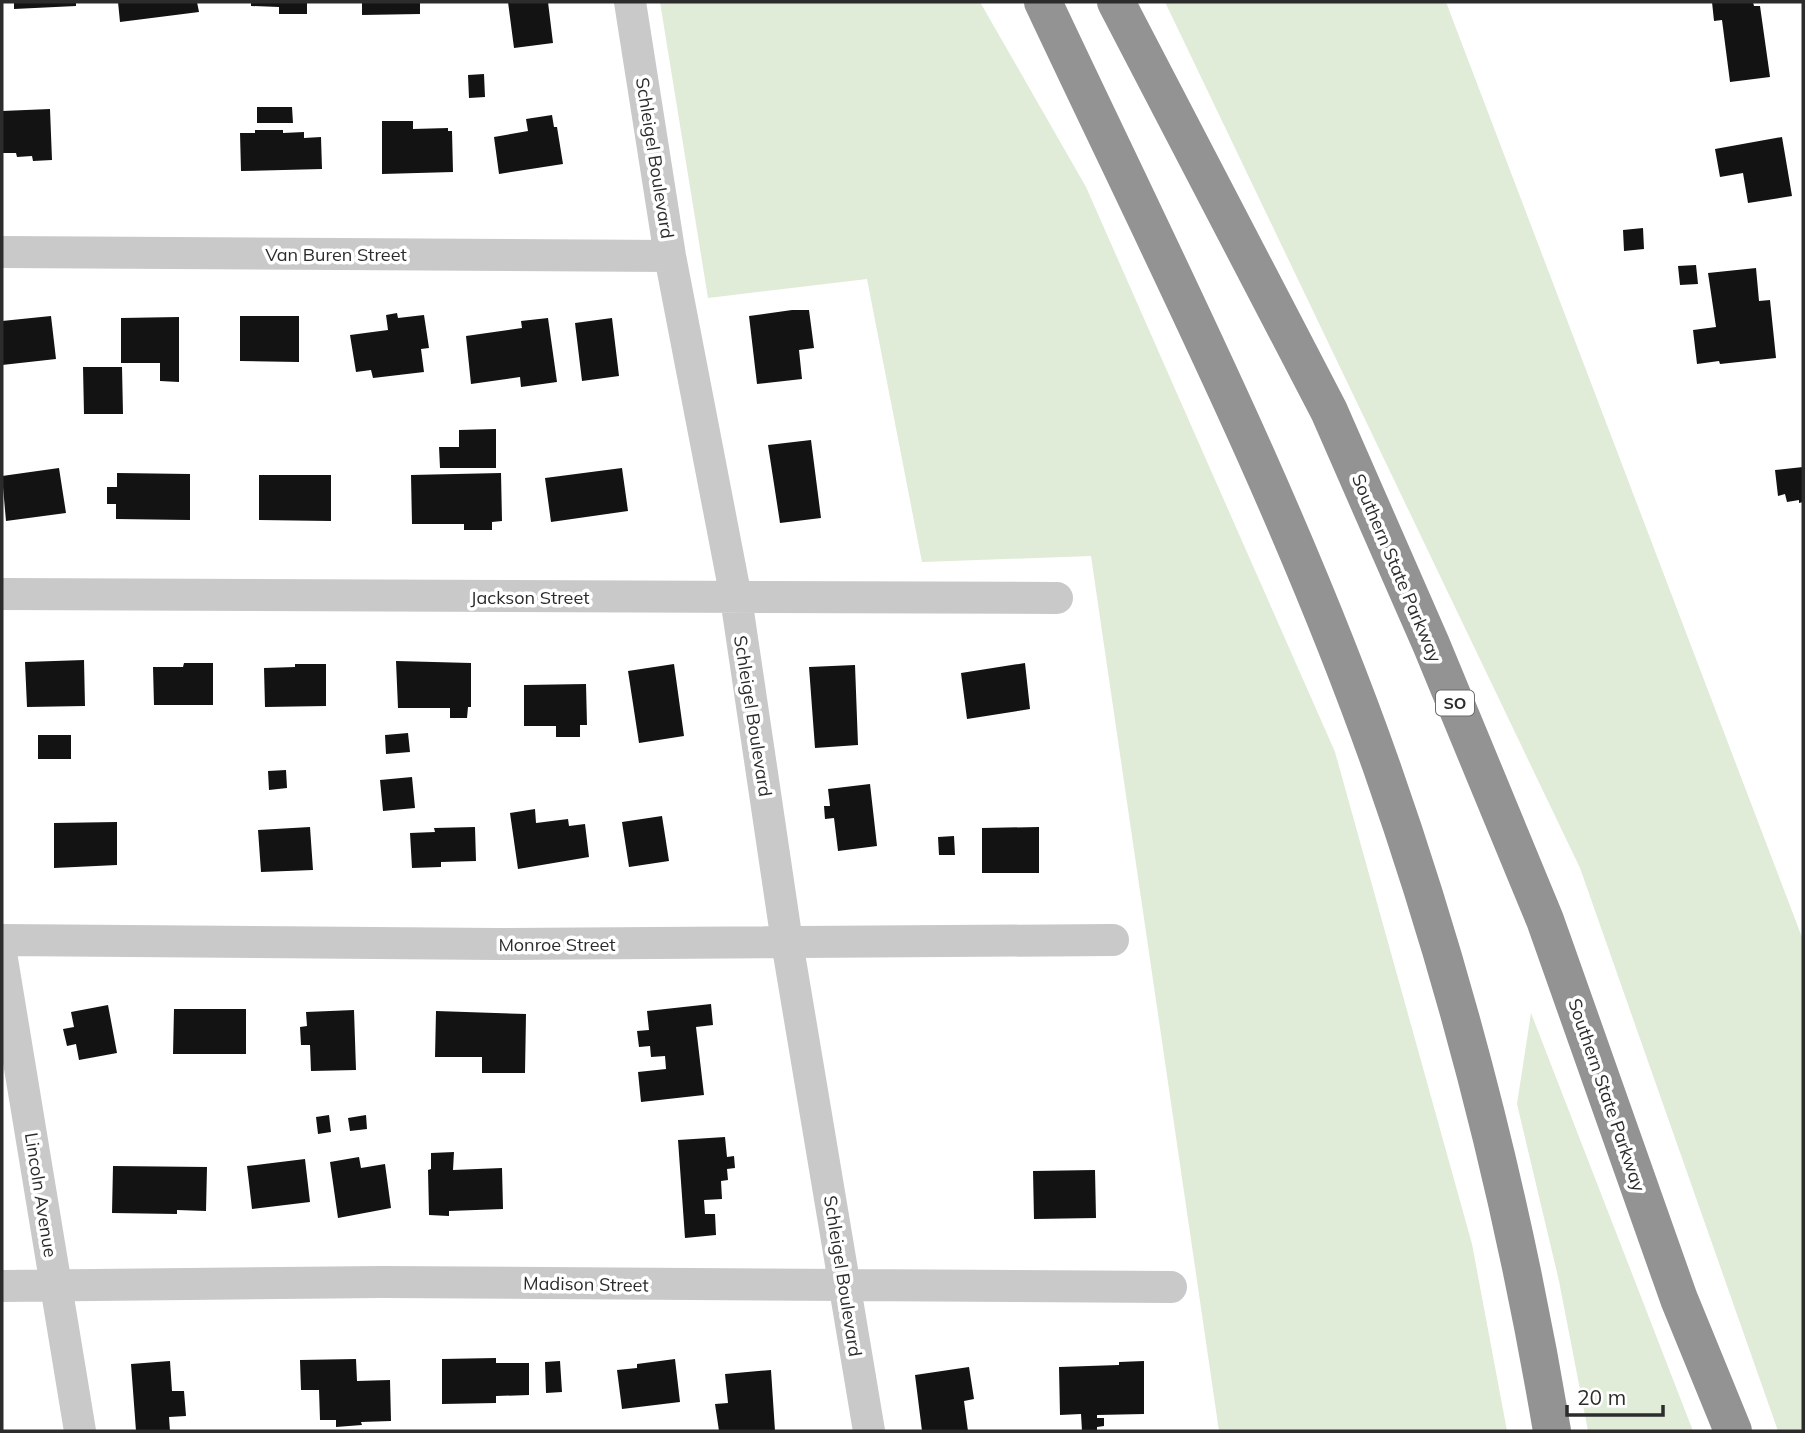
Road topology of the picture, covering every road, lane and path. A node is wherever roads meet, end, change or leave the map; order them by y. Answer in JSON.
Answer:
{"nodes":[{"id":1,"x":630,"y":2,"type":"edge"},
{"id":2,"x":1043,"y":2,"type":"edge"},
{"id":3,"x":1116,"y":2,"type":"edge"},
{"id":4,"x":2,"y":252,"type":"edge"},
{"id":5,"x":670,"y":256,"type":"junction"},
{"id":6,"x":2,"y":594,"type":"edge"},
{"id":7,"x":736,"y":598,"type":"junction"},
{"id":8,"x":1057,"y":598,"type":"dead end"},
{"id":9,"x":2,"y":940,"type":"edge"},
{"id":10,"x":1113,"y":940,"type":"dead end"},
{"id":11,"x":787,"y":943,"type":"junction"},
{"id":12,"x":2,"y":959,"type":"edge"},
{"id":13,"x":56,"y":1285,"type":"junction"},
{"id":14,"x":2,"y":1286,"type":"edge"},
{"id":15,"x":844,"y":1286,"type":"junction"},
{"id":16,"x":1171,"y":1287,"type":"dead end"},
{"id":17,"x":80,"y":1431,"type":"edge"},
{"id":18,"x":869,"y":1431,"type":"edge"},
{"id":19,"x":1552,"y":1431,"type":"edge"},
{"id":20,"x":1733,"y":1431,"type":"edge"}],
"edges":[{"from":1,"to":5,"type":"street","name":"Schleigel Boulevard"},
{"from":2,"to":19,"type":"highway"},
{"from":3,"to":20,"type":"highway","name":"Southern State Parkway","number":"SO"},
{"from":4,"to":5,"type":"street","name":"Van Buren Street"},
{"from":5,"to":7,"type":"street","name":"Schleigel Boulevard"},
{"from":6,"to":7,"type":"street","name":"Jackson Street"},
{"from":7,"to":8,"type":"street","name":"Jackson Street"},
{"from":7,"to":11,"type":"street","name":"Schleigel Boulevard"},
{"from":9,"to":11,"type":"street","name":"Monroe Street"},
{"from":10,"to":11,"type":"street","name":"Monroe Street"},
{"from":11,"to":15,"type":"street","name":"Schleigel Boulevard"},
{"from":12,"to":13,"type":"street","name":"Lincoln Avenue"},
{"from":13,"to":14,"type":"street","name":"Madison Street"},
{"from":13,"to":15,"type":"street","name":"Madison Street"},
{"from":13,"to":17,"type":"street","name":"Lincoln Avenue"},
{"from":15,"to":16,"type":"street","name":"Madison Street"},
{"from":15,"to":18,"type":"street","name":"Schleigel Boulevard"}]}
